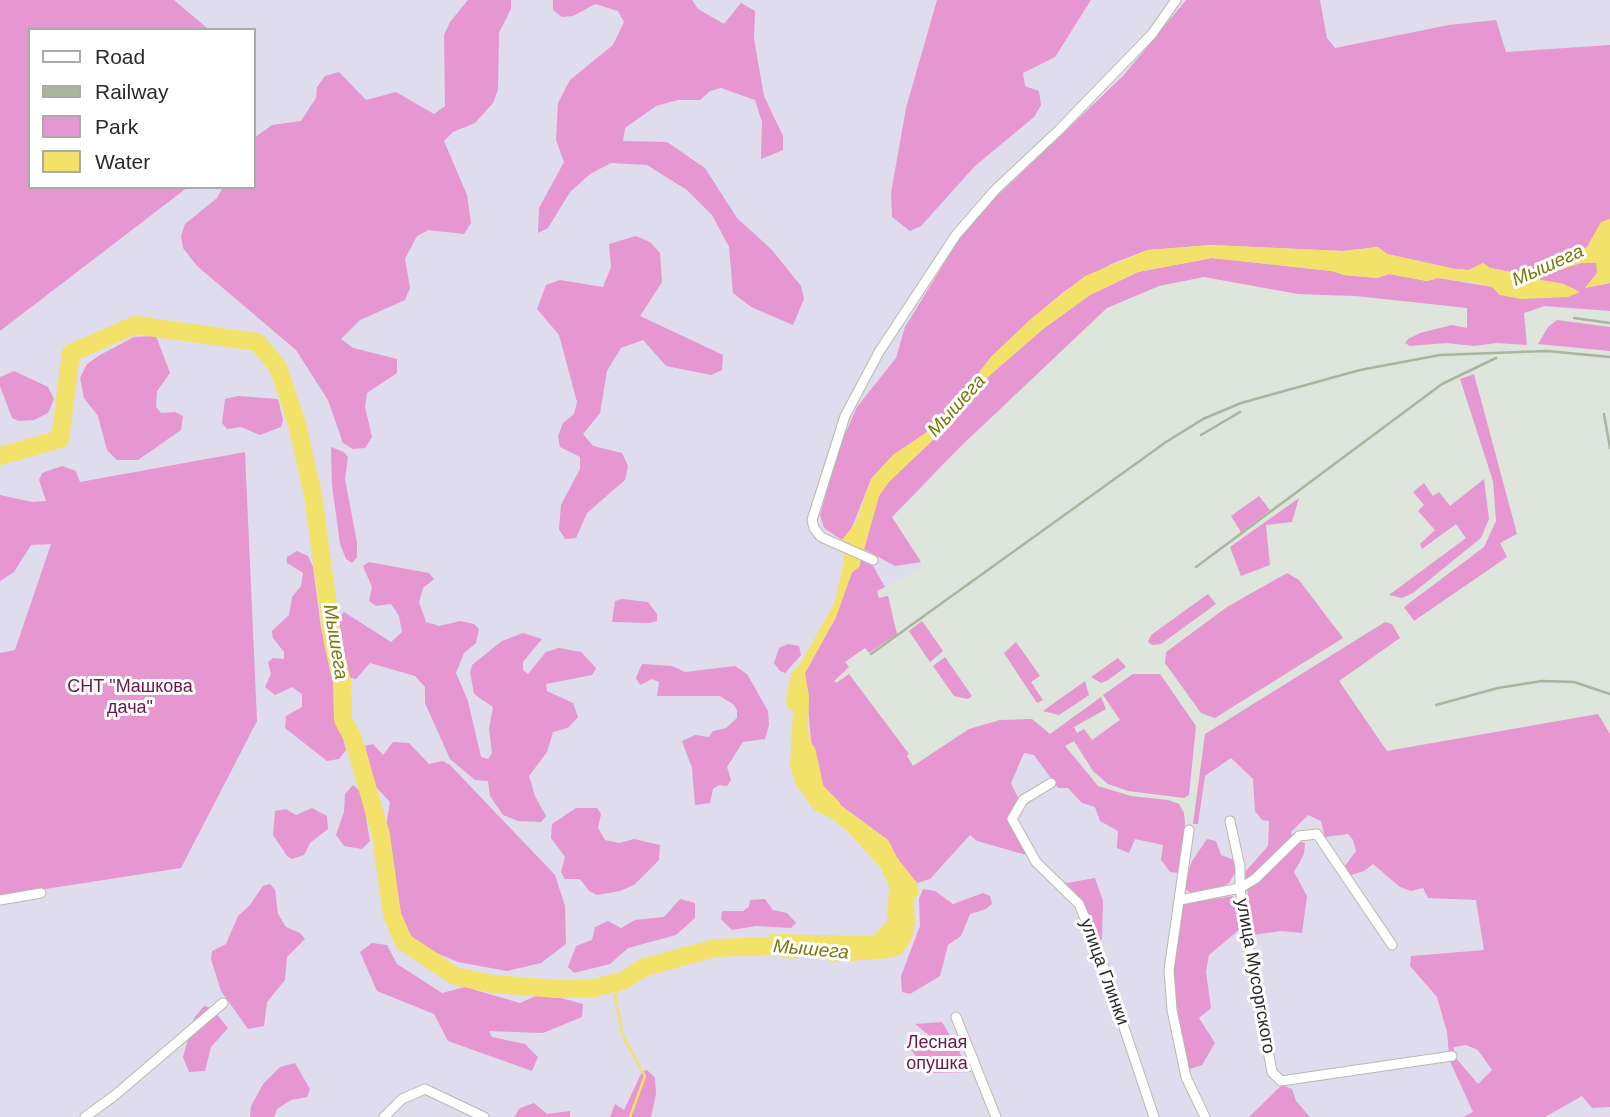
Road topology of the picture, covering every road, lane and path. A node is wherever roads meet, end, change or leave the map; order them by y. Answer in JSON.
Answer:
{"nodes":[{"id":1,"x":1175,"y":0,"type":"edge"},
{"id":2,"x":873,"y":560,"type":"dead end"},
{"id":3,"x":1051,"y":783,"type":"dead end"},
{"id":4,"x":1230,"y":821,"type":"dead end"},
{"id":5,"x":1189,"y":830,"type":"dead end"},
{"id":6,"x":1240,"y":888,"type":"junction"},
{"id":7,"x":41,"y":893,"type":"dead end"},
{"id":8,"x":0,"y":900,"type":"edge"},
{"id":9,"x":1180,"y":900,"type":"junction"},
{"id":10,"x":1392,"y":945,"type":"dead end"},
{"id":11,"x":223,"y":1003,"type":"dead end"},
{"id":12,"x":956,"y":1017,"type":"dead end"},
{"id":13,"x":1452,"y":1056,"type":"dead end"},
{"id":14,"x":85,"y":1117,"type":"edge"},
{"id":15,"x":384,"y":1117,"type":"edge"},
{"id":16,"x":484,"y":1117,"type":"edge"},
{"id":17,"x":996,"y":1117,"type":"edge"},
{"id":18,"x":1154,"y":1117,"type":"edge"},
{"id":19,"x":1205,"y":1117,"type":"edge"}],
"edges":[{"from":1,"to":2,"type":"street"},
{"from":3,"to":18,"type":"street","name":"улица Глинки"},
{"from":4,"to":6,"type":"street","name":"улица Мусоргского"},
{"from":5,"to":9,"type":"street"},
{"from":6,"to":9,"type":"street"},
{"from":6,"to":10,"type":"street"},
{"from":6,"to":13,"type":"street","name":"улица Мусоргского"},
{"from":7,"to":8,"type":"street"},
{"from":9,"to":19,"type":"street"},
{"from":11,"to":14,"type":"street"},
{"from":12,"to":17,"type":"street"},
{"from":15,"to":16,"type":"street"}]}
